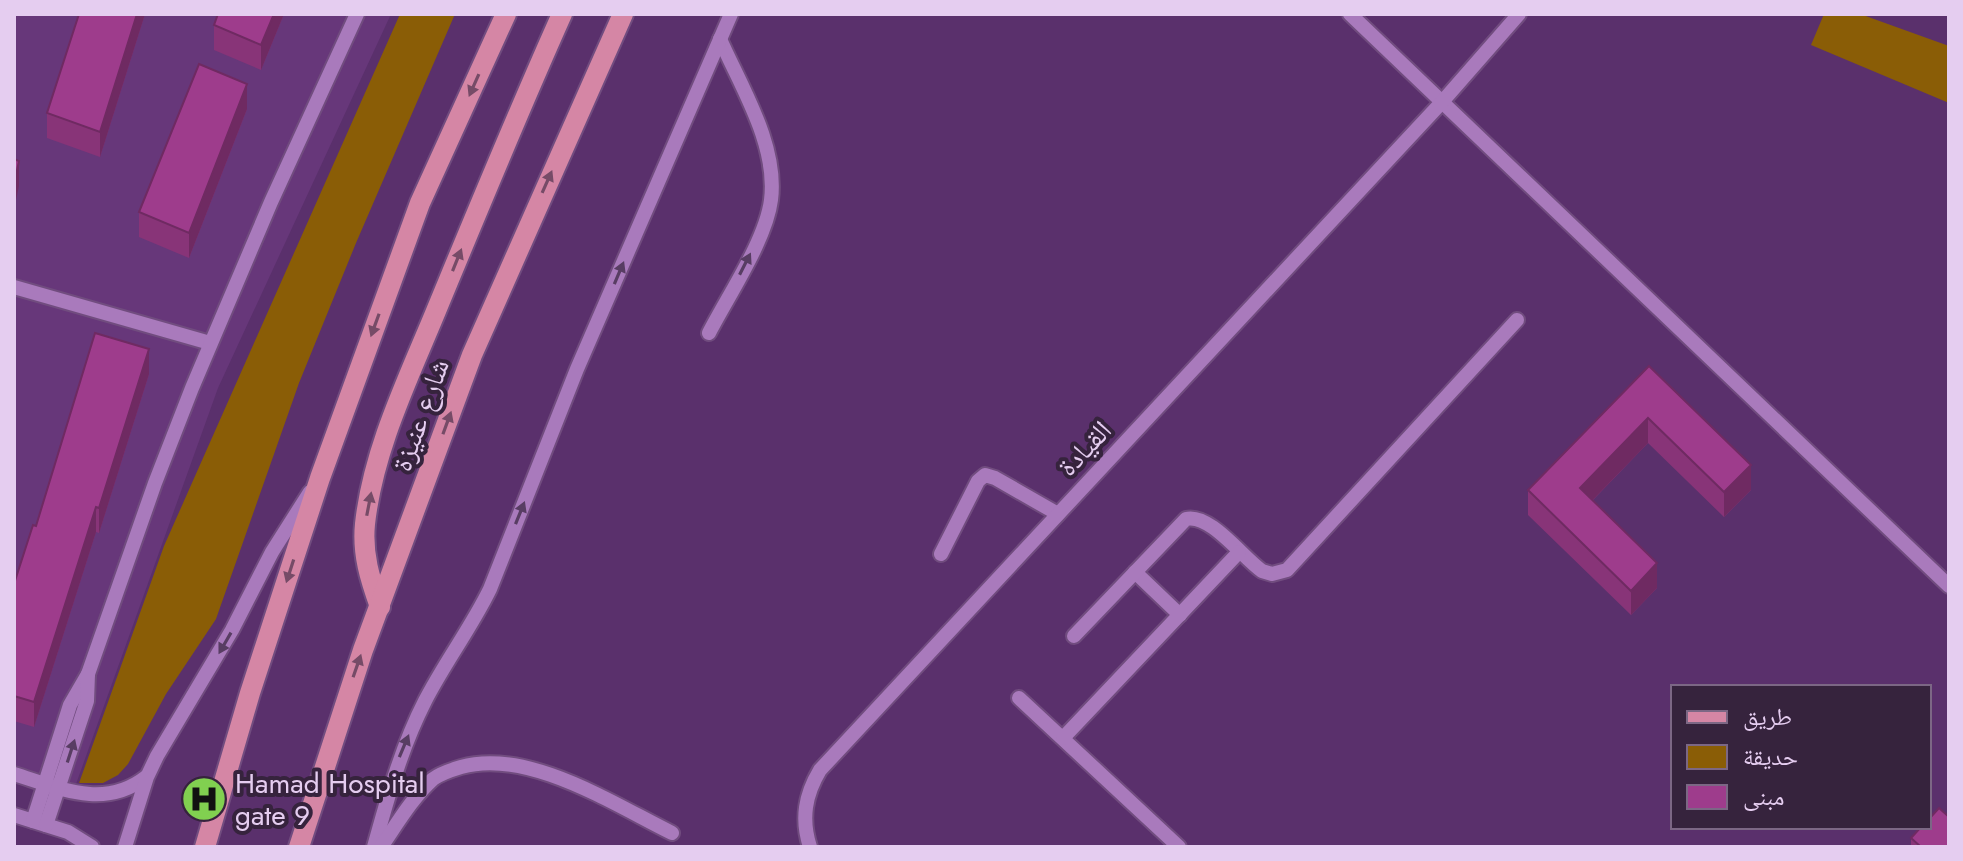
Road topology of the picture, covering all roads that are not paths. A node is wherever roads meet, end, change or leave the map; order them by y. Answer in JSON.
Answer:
{"nodes":[{"id":1,"x":357,"y":14,"type":"edge"},
{"id":2,"x":506,"y":14,"type":"edge"},
{"id":3,"x":562,"y":14,"type":"edge"},
{"id":4,"x":623,"y":14,"type":"edge"},
{"id":5,"x":731,"y":14,"type":"edge"},
{"id":6,"x":1350,"y":14,"type":"edge"},
{"id":7,"x":1519,"y":14,"type":"edge"},
{"id":8,"x":720,"y":39,"type":"junction"},
{"id":9,"x":1442,"y":102,"type":"junction"},
{"id":10,"x":14,"y":287,"type":"edge"},
{"id":11,"x":1517,"y":320,"type":"dead end"},
{"id":12,"x":709,"y":333,"type":"dead end"},
{"id":13,"x":210,"y":343,"type":"junction"},
{"id":14,"x":320,"y":478,"type":"junction"},
{"id":15,"x":1058,"y":514,"type":"junction"},
{"id":16,"x":1239,"y":552,"type":"junction"},
{"id":17,"x":941,"y":554,"type":"dead end"},
{"id":18,"x":1135,"y":572,"type":"junction"},
{"id":19,"x":1949,"y":586,"type":"edge"},
{"id":20,"x":380,"y":607,"type":"junction"},
{"id":21,"x":1180,"y":615,"type":"junction"},
{"id":22,"x":1074,"y":636,"type":"dead end"},
{"id":23,"x":1019,"y":698,"type":"dead end"},
{"id":24,"x":1063,"y":738,"type":"junction"},
{"id":25,"x":14,"y":774,"type":"edge"},
{"id":26,"x":147,"y":777,"type":"junction"},
{"id":27,"x":52,"y":786,"type":"junction"},
{"id":28,"x":14,"y":815,"type":"edge"},
{"id":29,"x":40,"y":823,"type":"junction"},
{"id":30,"x":672,"y":833,"type":"dead end"},
{"id":31,"x":92,"y":847,"type":"edge"},
{"id":32,"x":125,"y":847,"type":"edge"},
{"id":33,"x":205,"y":847,"type":"edge"},
{"id":34,"x":299,"y":847,"type":"edge"},
{"id":35,"x":374,"y":847,"type":"edge"},
{"id":36,"x":381,"y":847,"type":"edge"},
{"id":37,"x":810,"y":847,"type":"edge"},
{"id":38,"x":1179,"y":847,"type":"edge"}],
"edges":[{"from":1,"to":13,"type":"street"},
{"from":2,"to":14,"type":"main road","one_way":true},
{"from":20,"to":3,"type":"main road","one_way":true},
{"from":20,"to":4,"type":"main road","name":"شارع عنيزة","one_way":true},
{"from":5,"to":8,"type":"street"},
{"from":6,"to":9,"type":"street"},
{"from":7,"to":9,"type":"street","name":"القيادة"},
{"from":12,"to":8,"type":"street","one_way":true},
{"from":35,"to":8,"type":"street","one_way":true},
{"from":9,"to":15,"type":"street","name":"القيادة"},
{"from":9,"to":19,"type":"street"},
{"from":10,"to":13,"type":"street"},
{"from":11,"to":16,"type":"street"},
{"from":13,"to":27,"type":"street"},
{"from":14,"to":26,"type":"street","one_way":true},
{"from":14,"to":33,"type":"main road","one_way":true},
{"from":15,"to":17,"type":"street"},
{"from":15,"to":37,"type":"street","name":"القيادة"},
{"from":16,"to":18,"type":"street"},
{"from":16,"to":21,"type":"street"},
{"from":18,"to":21,"type":"street"},
{"from":18,"to":22,"type":"street"},
{"from":34,"to":20,"type":"main road","name":"شارع عنيزة","one_way":true},
{"from":21,"to":24,"type":"street"},
{"from":23,"to":24,"type":"street"},
{"from":24,"to":38,"type":"street"},
{"from":25,"to":27,"type":"street"},
{"from":26,"to":27,"type":"street"},
{"from":26,"to":32,"type":"street"},
{"from":27,"to":29,"type":"street"},
{"from":28,"to":29,"type":"street"},
{"from":29,"to":31,"type":"street"},
{"from":30,"to":36,"type":"street"}]}
